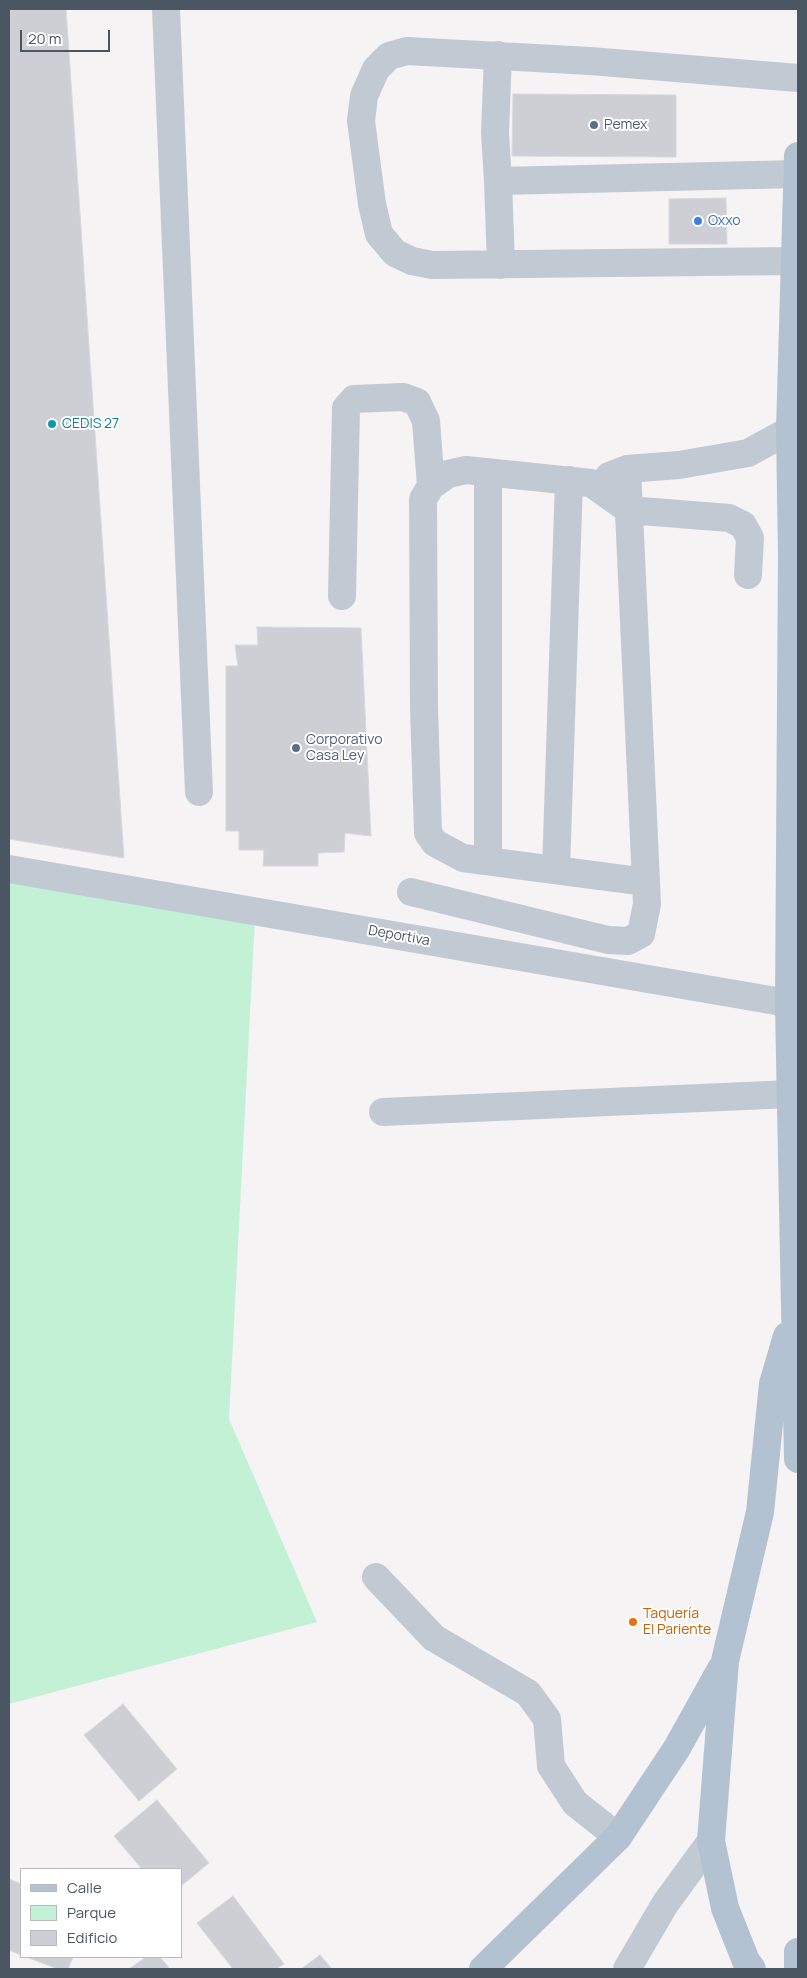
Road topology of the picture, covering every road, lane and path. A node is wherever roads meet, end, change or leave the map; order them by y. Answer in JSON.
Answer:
{"nodes":[{"id":1,"x":166,"y":9,"type":"edge"},
{"id":2,"x":498,"y":56,"type":"junction"},
{"id":3,"x":798,"y":78,"type":"edge"},
{"id":4,"x":798,"y":156,"type":"edge"},
{"id":5,"x":798,"y":174,"type":"edge"},
{"id":6,"x":498,"y":181,"type":"junction"},
{"id":7,"x":794,"y":261,"type":"junction"},
{"id":8,"x":501,"y":265,"type":"junction"},
{"id":9,"x":790,"y":430,"type":"junction"},
{"id":10,"x":627,"y":468,"type":"junction"},
{"id":11,"x":488,"y":472,"type":"junction"},
{"id":12,"x":580,"y":482,"type":"junction"},
{"id":13,"x":431,"y":486,"type":"junction"},
{"id":14,"x":629,"y":510,"type":"junction"},
{"id":15,"x":748,"y":575,"type":"dead end"},
{"id":16,"x":342,"y":596,"type":"dead end"},
{"id":17,"x":199,"y":792,"type":"dead end"},
{"id":18,"x":488,"y":861,"type":"junction"},
{"id":19,"x":9,"y":869,"type":"edge"},
{"id":20,"x":556,"y":870,"type":"junction"},
{"id":21,"x":646,"y":882,"type":"junction"},
{"id":22,"x":412,"y":892,"type":"dead end"},
{"id":23,"x":789,"y":1006,"type":"junction"},
{"id":24,"x":791,"y":1094,"type":"junction"},
{"id":25,"x":383,"y":1112,"type":"dead end"},
{"id":26,"x":795,"y":1311,"type":"junction"},
{"id":27,"x":798,"y":1459,"type":"edge"},
{"id":28,"x":376,"y":1577,"type":"dead end"},
{"id":29,"x":725,"y":1661,"type":"junction"},
{"id":30,"x":618,"y":1837,"type":"junction"},
{"id":31,"x":711,"y":1841,"type":"junction"},
{"id":32,"x":798,"y":1952,"type":"edge"},
{"id":33,"x":483,"y":1969,"type":"edge"},
{"id":34,"x":627,"y":1969,"type":"edge"},
{"id":35,"x":752,"y":1969,"type":"edge"},
{"id":36,"x":798,"y":1969,"type":"edge"}],
"edges":[{"from":1,"to":17,"type":"street"},
{"from":2,"to":3,"type":"street"},
{"from":2,"to":6,"type":"street"},
{"from":2,"to":8,"type":"street"},
{"from":4,"to":5,"type":"main road"},
{"from":5,"to":6,"type":"street"},
{"from":5,"to":7,"type":"main road"},
{"from":6,"to":8,"type":"street"},
{"from":7,"to":8,"type":"street"},
{"from":7,"to":9,"type":"main road"},
{"from":9,"to":10,"type":"street"},
{"from":9,"to":23,"type":"main road"},
{"from":10,"to":12,"type":"street"},
{"from":10,"to":14,"type":"street"},
{"from":11,"to":12,"type":"street"},
{"from":11,"to":13,"type":"street"},
{"from":11,"to":18,"type":"street"},
{"from":12,"to":14,"type":"street"},
{"from":12,"to":20,"type":"street"},
{"from":13,"to":16,"type":"street"},
{"from":13,"to":18,"type":"street"},
{"from":14,"to":15,"type":"street"},
{"from":14,"to":21,"type":"street"},
{"from":18,"to":20,"type":"street"},
{"from":19,"to":23,"type":"street","name":"Deportiva"},
{"from":20,"to":21,"type":"street"},
{"from":21,"to":22,"type":"street"},
{"from":23,"to":24,"type":"main road"},
{"from":24,"to":25,"type":"street"},
{"from":24,"to":26,"type":"main road"},
{"from":26,"to":27,"type":"main road"},
{"from":26,"to":29,"type":"main road"},
{"from":28,"to":30,"type":"street"},
{"from":29,"to":30,"type":"main road"},
{"from":29,"to":31,"type":"main road"},
{"from":30,"to":33,"type":"main road"},
{"from":31,"to":34,"type":"street"},
{"from":31,"to":35,"type":"main road"},
{"from":32,"to":36,"type":"main road"}]}
